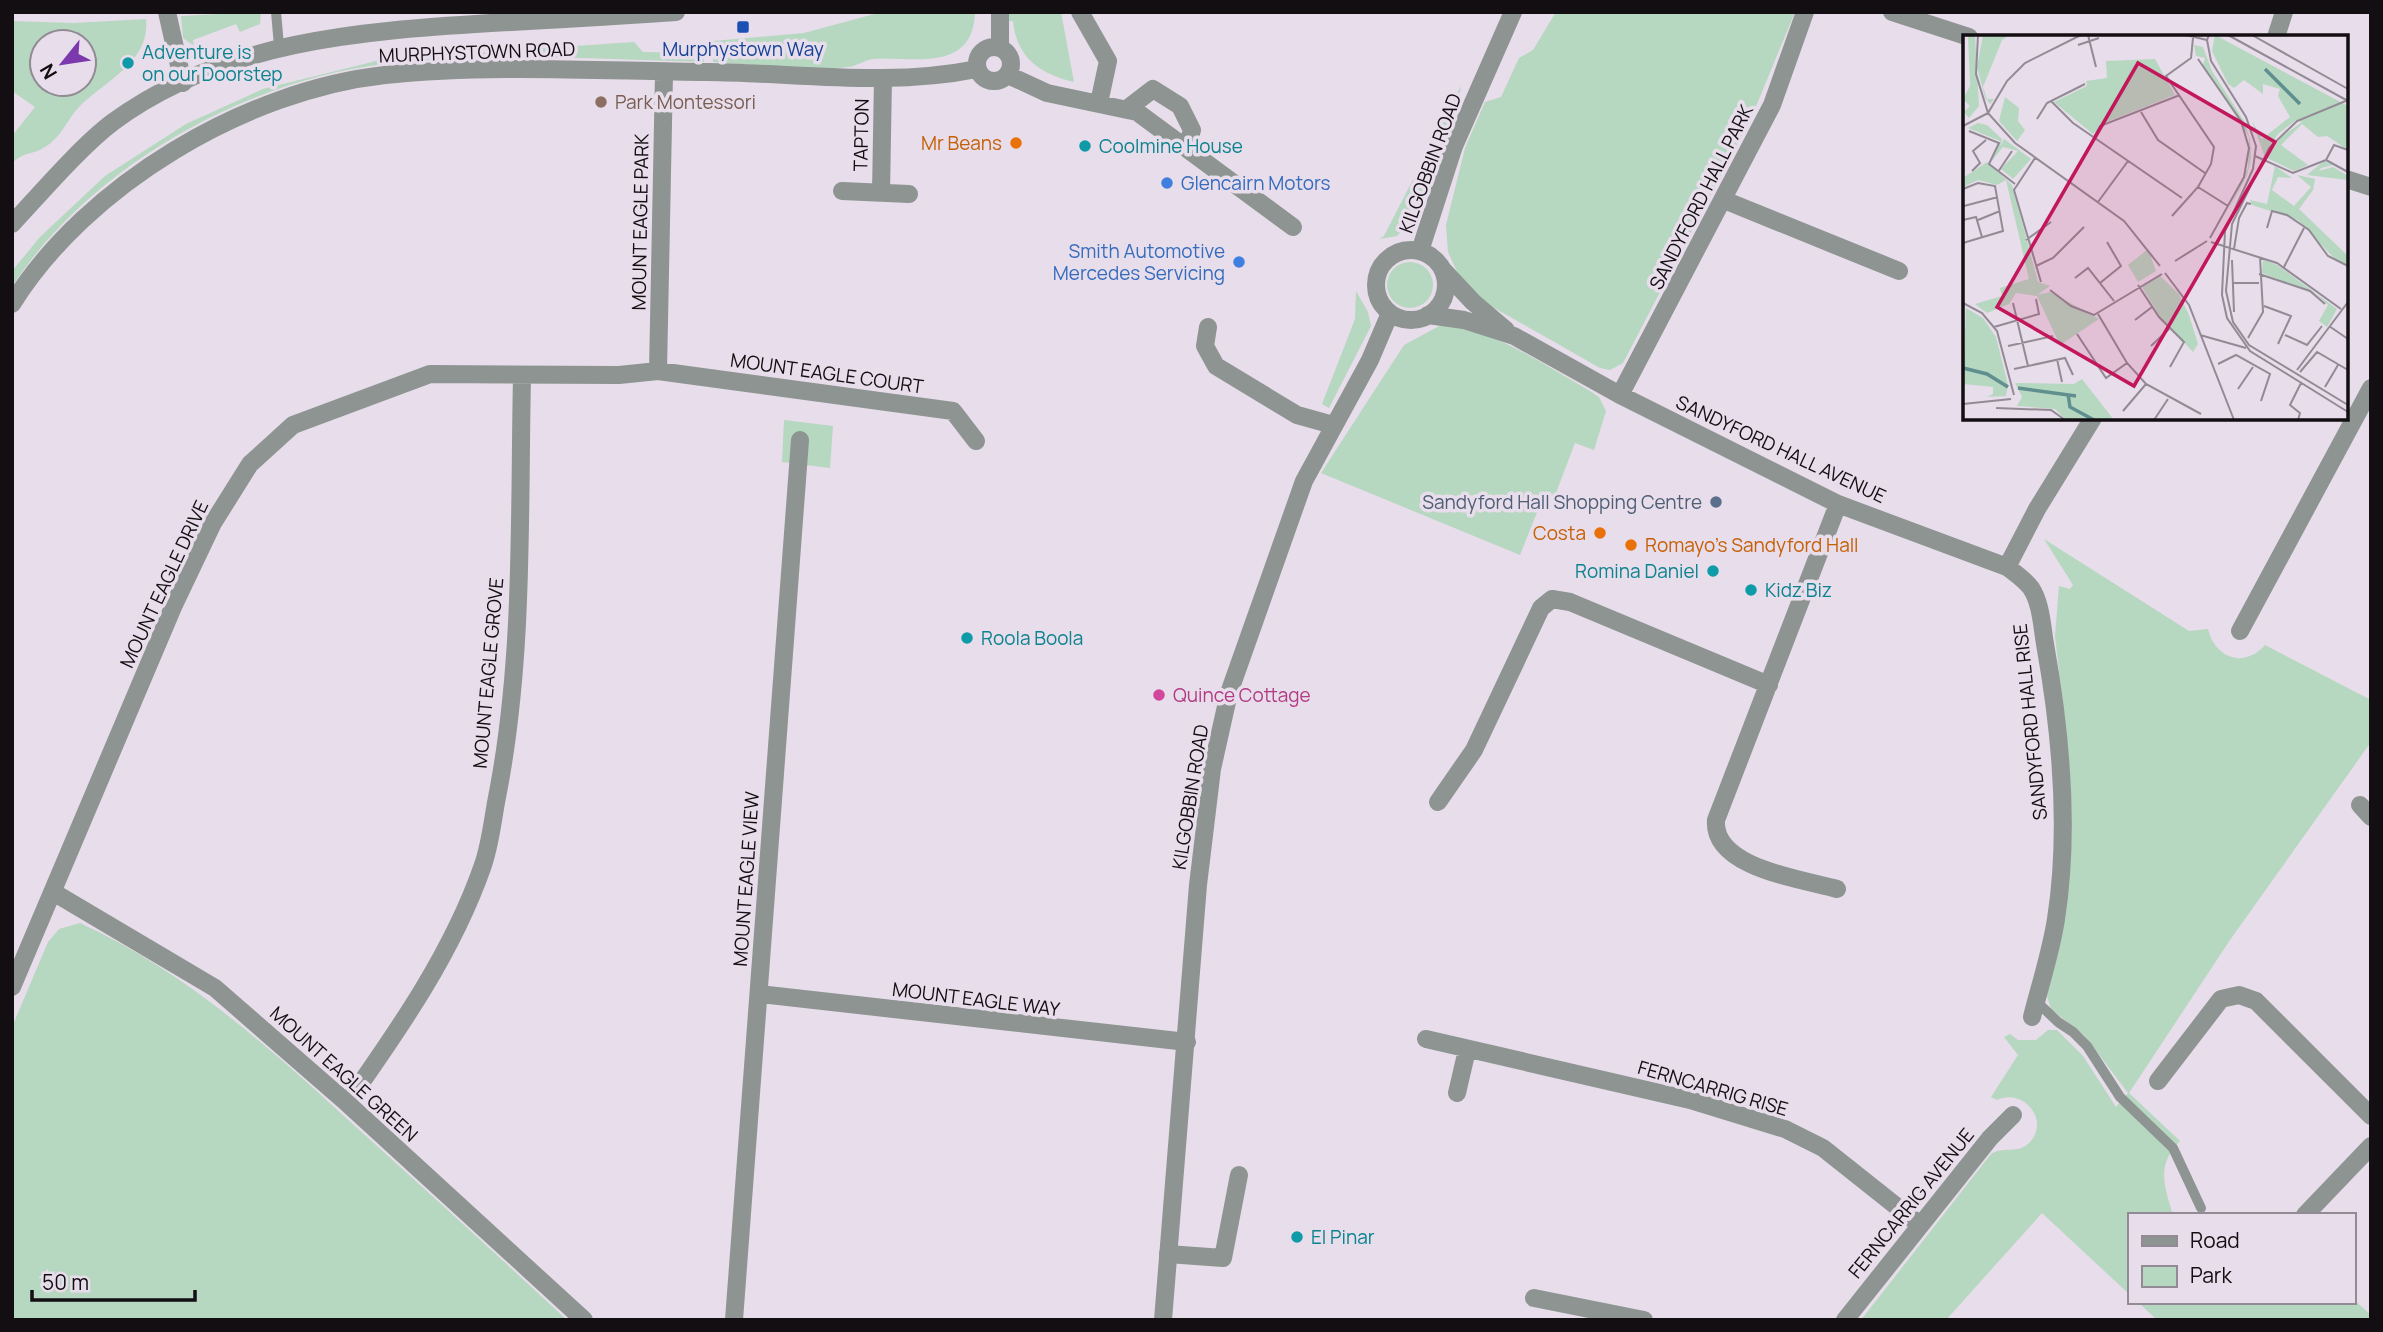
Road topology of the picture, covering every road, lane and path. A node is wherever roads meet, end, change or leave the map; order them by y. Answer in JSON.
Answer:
{"nodes":[{"id":1,"x":167,"y":12,"type":"edge"},
{"id":2,"x":276,"y":12,"type":"edge"},
{"id":3,"x":676,"y":12,"type":"edge"},
{"id":4,"x":1000,"y":12,"type":"edge"},
{"id":5,"x":1080,"y":12,"type":"edge"},
{"id":6,"x":1513,"y":12,"type":"edge"},
{"id":7,"x":1805,"y":12,"type":"edge"},
{"id":8,"x":1892,"y":12,"type":"edge"},
{"id":9,"x":2284,"y":12,"type":"edge"},
{"id":10,"x":1963,"y":35,"type":"edge"},
{"id":11,"x":2277,"y":35,"type":"edge"},
{"id":12,"x":279,"y":46,"type":"junction"},
{"id":13,"x":1000,"y":47,"type":"junction"},
{"id":14,"x":978,"y":69,"type":"junction"},
{"id":15,"x":664,"y":74,"type":"junction"},
{"id":16,"x":1007,"y":75,"type":"junction"},
{"id":17,"x":883,"y":79,"type":"junction"},
{"id":18,"x":183,"y":83,"type":"junction"},
{"id":19,"x":1099,"y":103,"type":"junction"},
{"id":20,"x":1128,"y":109,"type":"junction"},
{"id":21,"x":1187,"y":147,"type":"junction"},
{"id":22,"x":2348,"y":180,"type":"edge"},
{"id":23,"x":2371,"y":187,"type":"edge"},
{"id":24,"x":842,"y":191,"type":"dead end"},
{"id":25,"x":881,"y":192,"type":"junction"},
{"id":26,"x":909,"y":194,"type":"dead end"},
{"id":27,"x":1724,"y":200,"type":"junction"},
{"id":28,"x":12,"y":224,"type":"edge"},
{"id":29,"x":1293,"y":227,"type":"dead end"},
{"id":30,"x":1420,"y":251,"type":"junction"},
{"id":31,"x":1443,"y":270,"type":"junction"},
{"id":32,"x":1899,"y":271,"type":"dead end"},
{"id":33,"x":12,"y":303,"type":"edge"},
{"id":34,"x":1390,"y":313,"type":"junction"},
{"id":35,"x":1428,"y":316,"type":"junction"},
{"id":36,"x":1208,"y":327,"type":"dead end"},
{"id":37,"x":1514,"y":336,"type":"junction"},
{"id":38,"x":658,"y":371,"type":"junction"},
{"id":39,"x":522,"y":376,"type":"junction"},
{"id":40,"x":2371,"y":388,"type":"edge"},
{"id":41,"x":1620,"y":395,"type":"junction"},
{"id":42,"x":2092,"y":420,"type":"edge"},
{"id":43,"x":1333,"y":425,"type":"junction"},
{"id":44,"x":800,"y":440,"type":"dead end"},
{"id":45,"x":976,"y":441,"type":"dead end"},
{"id":46,"x":1838,"y":504,"type":"junction"},
{"id":47,"x":2007,"y":567,"type":"junction"},
{"id":48,"x":2032,"y":589,"type":"joint"},
{"id":49,"x":2241,"y":631,"type":"dead end"},
{"id":50,"x":1769,"y":685,"type":"junction"},
{"id":51,"x":1438,"y":802,"type":"dead end"},
{"id":52,"x":1837,"y":889,"type":"dead end"},
{"id":53,"x":53,"y":892,"type":"junction"},
{"id":54,"x":12,"y":987,"type":"edge"},
{"id":55,"x":760,"y":994,"type":"junction"},
{"id":56,"x":2034,"y":1009,"type":"joint"},
{"id":57,"x":1426,"y":1038,"type":"dead end"},
{"id":58,"x":1187,"y":1042,"type":"junction"},
{"id":59,"x":1467,"y":1050,"type":"junction"},
{"id":60,"x":2158,"y":1081,"type":"dead end"},
{"id":61,"x":1457,"y":1093,"type":"dead end"},
{"id":62,"x":347,"y":1103,"type":"junction"},
{"id":63,"x":2013,"y":1115,"type":"dead end"},
{"id":64,"x":2371,"y":1116,"type":"edge"},
{"id":65,"x":2371,"y":1146,"type":"edge"},
{"id":66,"x":1239,"y":1175,"type":"dead end"},
{"id":67,"x":2201,"y":1208,"type":"dead end"},
{"id":68,"x":2307,"y":1213,"type":"edge"},
{"id":69,"x":1920,"y":1225,"type":"junction"},
{"id":70,"x":1168,"y":1254,"type":"junction"},
{"id":71,"x":1534,"y":1298,"type":"dead end"},
{"id":72,"x":584,"y":1320,"type":"edge"},
{"id":73,"x":734,"y":1320,"type":"edge"},
{"id":74,"x":1163,"y":1320,"type":"edge"},
{"id":75,"x":1644,"y":1320,"type":"edge"},
{"id":76,"x":1845,"y":1320,"type":"edge"}],
"edges":[{"from":1,"to":18,"type":"street"},
{"from":2,"to":12,"type":"lane"},
{"from":3,"to":12,"type":"street"},
{"from":4,"to":13,"type":"street"},
{"from":5,"to":19,"type":"street"},
{"from":6,"to":30,"type":"street","name":"KILGOBBIN ROAD"},
{"from":7,"to":27,"type":"street","name":"SANDYFORD HALL PARK"},
{"from":8,"to":10,"type":"street"},
{"from":9,"to":11,"type":"street"},
{"from":12,"to":18,"type":"street"},
{"from":13,"to":14,"type":"street"},
{"from":13,"to":16,"type":"street"},
{"from":14,"to":16,"type":"street"},
{"from":14,"to":17,"type":"street","name":"MURPHYSTOWN ROAD"},
{"from":15,"to":17,"type":"street","name":"MURPHYSTOWN ROAD"},
{"from":15,"to":33,"type":"street","name":"MURPHYSTOWN ROAD"},
{"from":15,"to":38,"type":"street","name":"MOUNT EAGLE PARK"},
{"from":16,"to":19,"type":"street"},
{"from":17,"to":25,"type":"street","name":"TAPTON"},
{"from":18,"to":28,"type":"street"},
{"from":19,"to":20,"type":"street"},
{"from":20,"to":21,"type":"street"},
{"from":20,"to":21,"type":"street"},
{"from":21,"to":29,"type":"street"},
{"from":22,"to":23,"type":"street"},
{"from":24,"to":25,"type":"street","name":"TAPTON"},
{"from":25,"to":26,"type":"street","name":"TAPTON"},
{"from":27,"to":32,"type":"street"},
{"from":27,"to":41,"type":"street","name":"SANDYFORD HALL PARK"},
{"from":30,"to":31,"type":"street"},
{"from":30,"to":34,"type":"street"},
{"from":31,"to":35,"type":"street"},
{"from":31,"to":37,"type":"street","name":"SANDYFORD HALL AVENUE"},
{"from":34,"to":35,"type":"street"},
{"from":34,"to":43,"type":"street","name":"KILGOBBIN ROAD"},
{"from":35,"to":37,"type":"street","name":"SANDYFORD HALL AVENUE"},
{"from":36,"to":43,"type":"street"},
{"from":37,"to":41,"type":"street","name":"SANDYFORD HALL AVENUE"},
{"from":38,"to":39,"type":"street","name":"MOUNT EAGLE DRIVE"},
{"from":38,"to":45,"type":"street","name":"MOUNT EAGLE COURT"},
{"from":39,"to":53,"type":"street","name":"MOUNT EAGLE DRIVE"},
{"from":39,"to":62,"type":"street","name":"MOUNT EAGLE GROVE"},
{"from":40,"to":49,"type":"street"},
{"from":41,"to":46,"type":"street","name":"SANDYFORD HALL AVENUE"},
{"from":42,"to":47,"type":"street"},
{"from":43,"to":58,"type":"street","name":"KILGOBBIN ROAD"},
{"from":44,"to":55,"type":"street","name":"MOUNT EAGLE VIEW"},
{"from":46,"to":47,"type":"street","name":"SANDYFORD HALL AVENUE"},
{"from":46,"to":50,"type":"street"},
{"from":47,"to":48,"type":"street","name":"SANDYFORD HALL AVENUE"},
{"from":48,"to":56,"type":"street","name":"SANDYFORD HALL RISE"},
{"from":50,"to":51,"type":"street"},
{"from":50,"to":52,"type":"street"},
{"from":53,"to":54,"type":"street","name":"MOUNT EAGLE DRIVE"},
{"from":53,"to":62,"type":"street","name":"MOUNT EAGLE GREEN"},
{"from":55,"to":58,"type":"street","name":"MOUNT EAGLE WAY"},
{"from":55,"to":73,"type":"street","name":"MOUNT EAGLE VIEW"},
{"from":56,"to":67,"type":"lane"},
{"from":57,"to":59,"type":"street","name":"FERNCARRIG RISE"},
{"from":58,"to":70,"type":"street","name":"KILGOBBIN ROAD"},
{"from":59,"to":61,"type":"street"},
{"from":59,"to":69,"type":"street","name":"FERNCARRIG RISE"},
{"from":60,"to":64,"type":"street"},
{"from":62,"to":72,"type":"street","name":"MOUNT EAGLE GREEN"},
{"from":63,"to":69,"type":"street","name":"FERNCARRIG AVENUE"},
{"from":65,"to":68,"type":"street"},
{"from":66,"to":70,"type":"street"},
{"from":69,"to":76,"type":"street","name":"FERNCARRIG AVENUE"},
{"from":70,"to":74,"type":"street","name":"KILGOBBIN ROAD"},
{"from":71,"to":75,"type":"street"}]}
